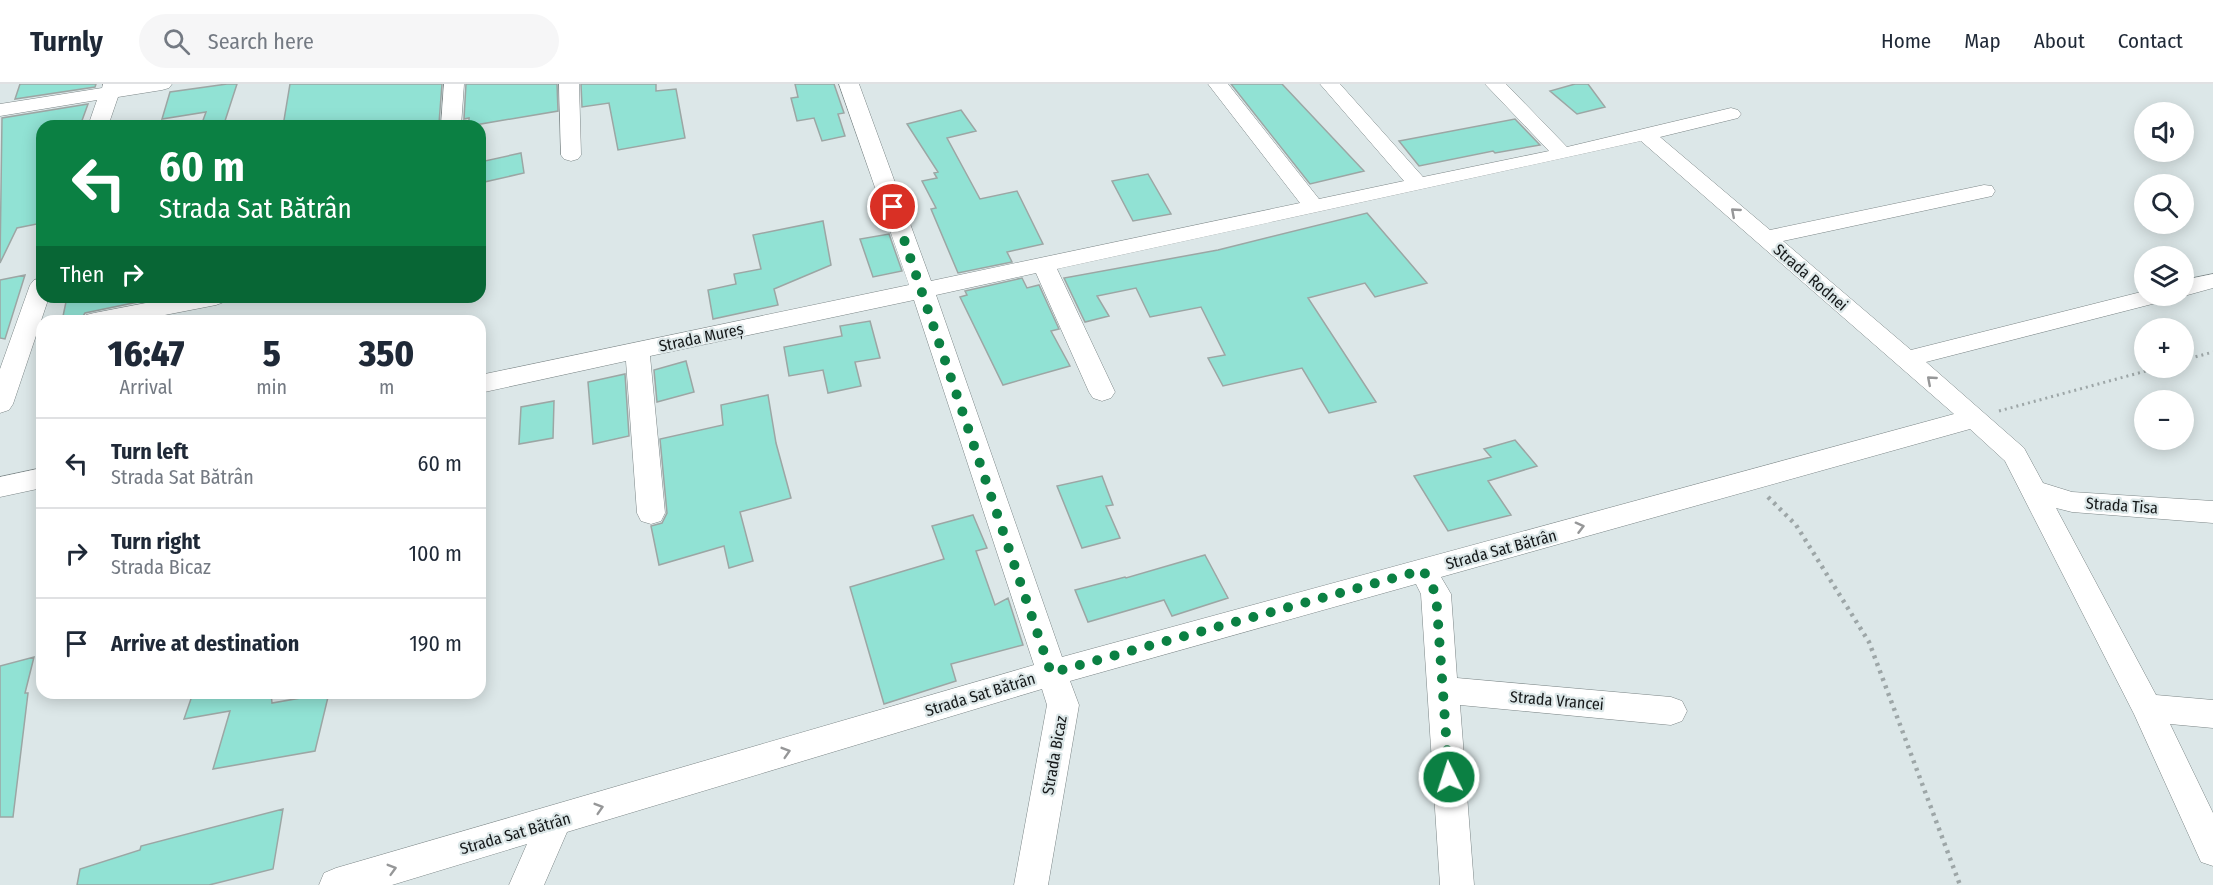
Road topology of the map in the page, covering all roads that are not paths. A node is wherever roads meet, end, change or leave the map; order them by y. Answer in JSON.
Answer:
{"nodes":[{"id":1,"x":162,"y":84,"type":"edge"},
{"id":2,"x":454,"y":84,"type":"edge"},
{"id":3,"x":569,"y":84,"type":"edge"},
{"id":4,"x":849,"y":84,"type":"edge"},
{"id":5,"x":1218,"y":84,"type":"edge"},
{"id":6,"x":1330,"y":84,"type":"edge"},
{"id":7,"x":1503,"y":85,"type":"edge"},
{"id":8,"x":111,"y":88,"type":"edge"},
{"id":9,"x":0,"y":110,"type":"edge"},
{"id":10,"x":1731,"y":114,"type":"dead end"},
{"id":11,"x":100,"y":120,"type":"edge"},
{"id":12,"x":451,"y":120,"type":"edge"},
{"id":13,"x":1646,"y":135,"type":"junction"},
{"id":14,"x":1563,"y":154,"type":"junction"},
{"id":15,"x":571,"y":155,"type":"dead end"},
{"id":16,"x":1418,"y":184,"type":"junction"},
{"id":17,"x":1984,"y":191,"type":"dead end"},
{"id":18,"x":1313,"y":206,"type":"junction"},
{"id":19,"x":1766,"y":238,"type":"junction"},
{"id":20,"x":1043,"y":263,"type":"junction"},
{"id":21,"x":2213,"y":281,"type":"edge"},
{"id":22,"x":2194,"y":286,"type":"edge"},
{"id":23,"x":922,"y":289,"type":"junction"},
{"id":24,"x":2134,"y":302,"type":"edge"},
{"id":25,"x":186,"y":303,"type":"edge"},
{"id":26,"x":124,"y":315,"type":"edge"},
{"id":27,"x":36,"y":317,"type":"edge"},
{"id":28,"x":33,"y":333,"type":"edge"},
{"id":29,"x":0,"y":340,"type":"edge"},
{"id":30,"x":637,"y":350,"type":"junction"},
{"id":31,"x":1907,"y":359,"type":"junction"},
{"id":32,"x":486,"y":383,"type":"edge"},
{"id":33,"x":1102,"y":392,"type":"dead end"},
{"id":34,"x":0,"y":404,"type":"edge"},
{"id":35,"x":1975,"y":418,"type":"junction"},
{"id":36,"x":36,"y":479,"type":"edge"},
{"id":37,"x":0,"y":487,"type":"edge"},
{"id":38,"x":2032,"y":490,"type":"junction"},
{"id":39,"x":2213,"y":512,"type":"edge"},
{"id":40,"x":651,"y":513,"type":"dead end"},
{"id":41,"x":1423,"y":570,"type":"junction"},
{"id":42,"x":1051,"y":673,"type":"junction"},
{"id":43,"x":1443,"y":690,"type":"junction"},
{"id":44,"x":2147,"y":708,"type":"junction"},
{"id":45,"x":1671,"y":711,"type":"dead end"},
{"id":46,"x":2213,"y":714,"type":"edge"},
{"id":47,"x":556,"y":820,"type":"junction"},
{"id":48,"x":2213,"y":850,"type":"edge"},
{"id":49,"x":336,"y":885,"type":"edge"},
{"id":50,"x":526,"y":885,"type":"edge"},
{"id":51,"x":1031,"y":885,"type":"edge"},
{"id":52,"x":1457,"y":885,"type":"edge"}],
"edges":[{"from":1,"to":8,"type":"street"},
{"from":2,"to":12,"type":"street"},
{"from":3,"to":15,"type":"street"},
{"from":4,"to":23,"type":"street","name":"Strada Bicaz"},
{"from":5,"to":18,"type":"street"},
{"from":6,"to":16,"type":"street"},
{"from":7,"to":14,"type":"street"},
{"from":8,"to":9,"type":"street"},
{"from":8,"to":11,"type":"street"},
{"from":10,"to":13,"type":"street","name":"Strada Mureș"},
{"from":13,"to":14,"type":"street","name":"Strada Mureș"},
{"from":19,"to":13,"type":"street","name":"Strada Rodnei","one_way":true},
{"from":14,"to":16,"type":"street","name":"Strada Mureș"},
{"from":16,"to":18,"type":"street","name":"Strada Mureș"},
{"from":17,"to":19,"type":"street"},
{"from":18,"to":20,"type":"street","name":"Strada Mureș"},
{"from":19,"to":31,"type":"street","name":"Strada Rodnei"},
{"from":20,"to":23,"type":"street","name":"Strada Mureș"},
{"from":20,"to":33,"type":"street"},
{"from":21,"to":22,"type":"street"},
{"from":23,"to":30,"type":"street","name":"Strada Mureș"},
{"from":23,"to":42,"type":"street","name":"Strada Bicaz"},
{"from":24,"to":31,"type":"street"},
{"from":25,"to":26,"type":"street"},
{"from":27,"to":28,"type":"street"},
{"from":28,"to":29,"type":"street"},
{"from":28,"to":34,"type":"street"},
{"from":30,"to":32,"type":"street","name":"Strada Mureș"},
{"from":30,"to":40,"type":"street"},
{"from":35,"to":31,"type":"street","name":"Strada Rodnei","one_way":true},
{"from":35,"to":38,"type":"street","name":"Strada Rodnei"},
{"from":41,"to":35,"type":"street","name":"Strada Sat Bătrân","one_way":true},
{"from":36,"to":37,"type":"street"},
{"from":38,"to":39,"type":"street","name":"Strada Tisa"},
{"from":38,"to":44,"type":"street","name":"Strada Rodnei"},
{"from":41,"to":42,"type":"street","name":"Strada Sat Bătrân"},
{"from":41,"to":43,"type":"street"},
{"from":47,"to":42,"type":"street","name":"Strada Sat Bătrân","one_way":true},
{"from":42,"to":51,"type":"street","name":"Strada Bicaz"},
{"from":43,"to":45,"type":"street","name":"Strada Vrancei"},
{"from":43,"to":52,"type":"street"},
{"from":44,"to":46,"type":"street"},
{"from":44,"to":48,"type":"street","name":"Strada Rodnei"},
{"from":49,"to":47,"type":"street","name":"Strada Sat Bătrân","one_way":true},
{"from":47,"to":50,"type":"street"}]}
